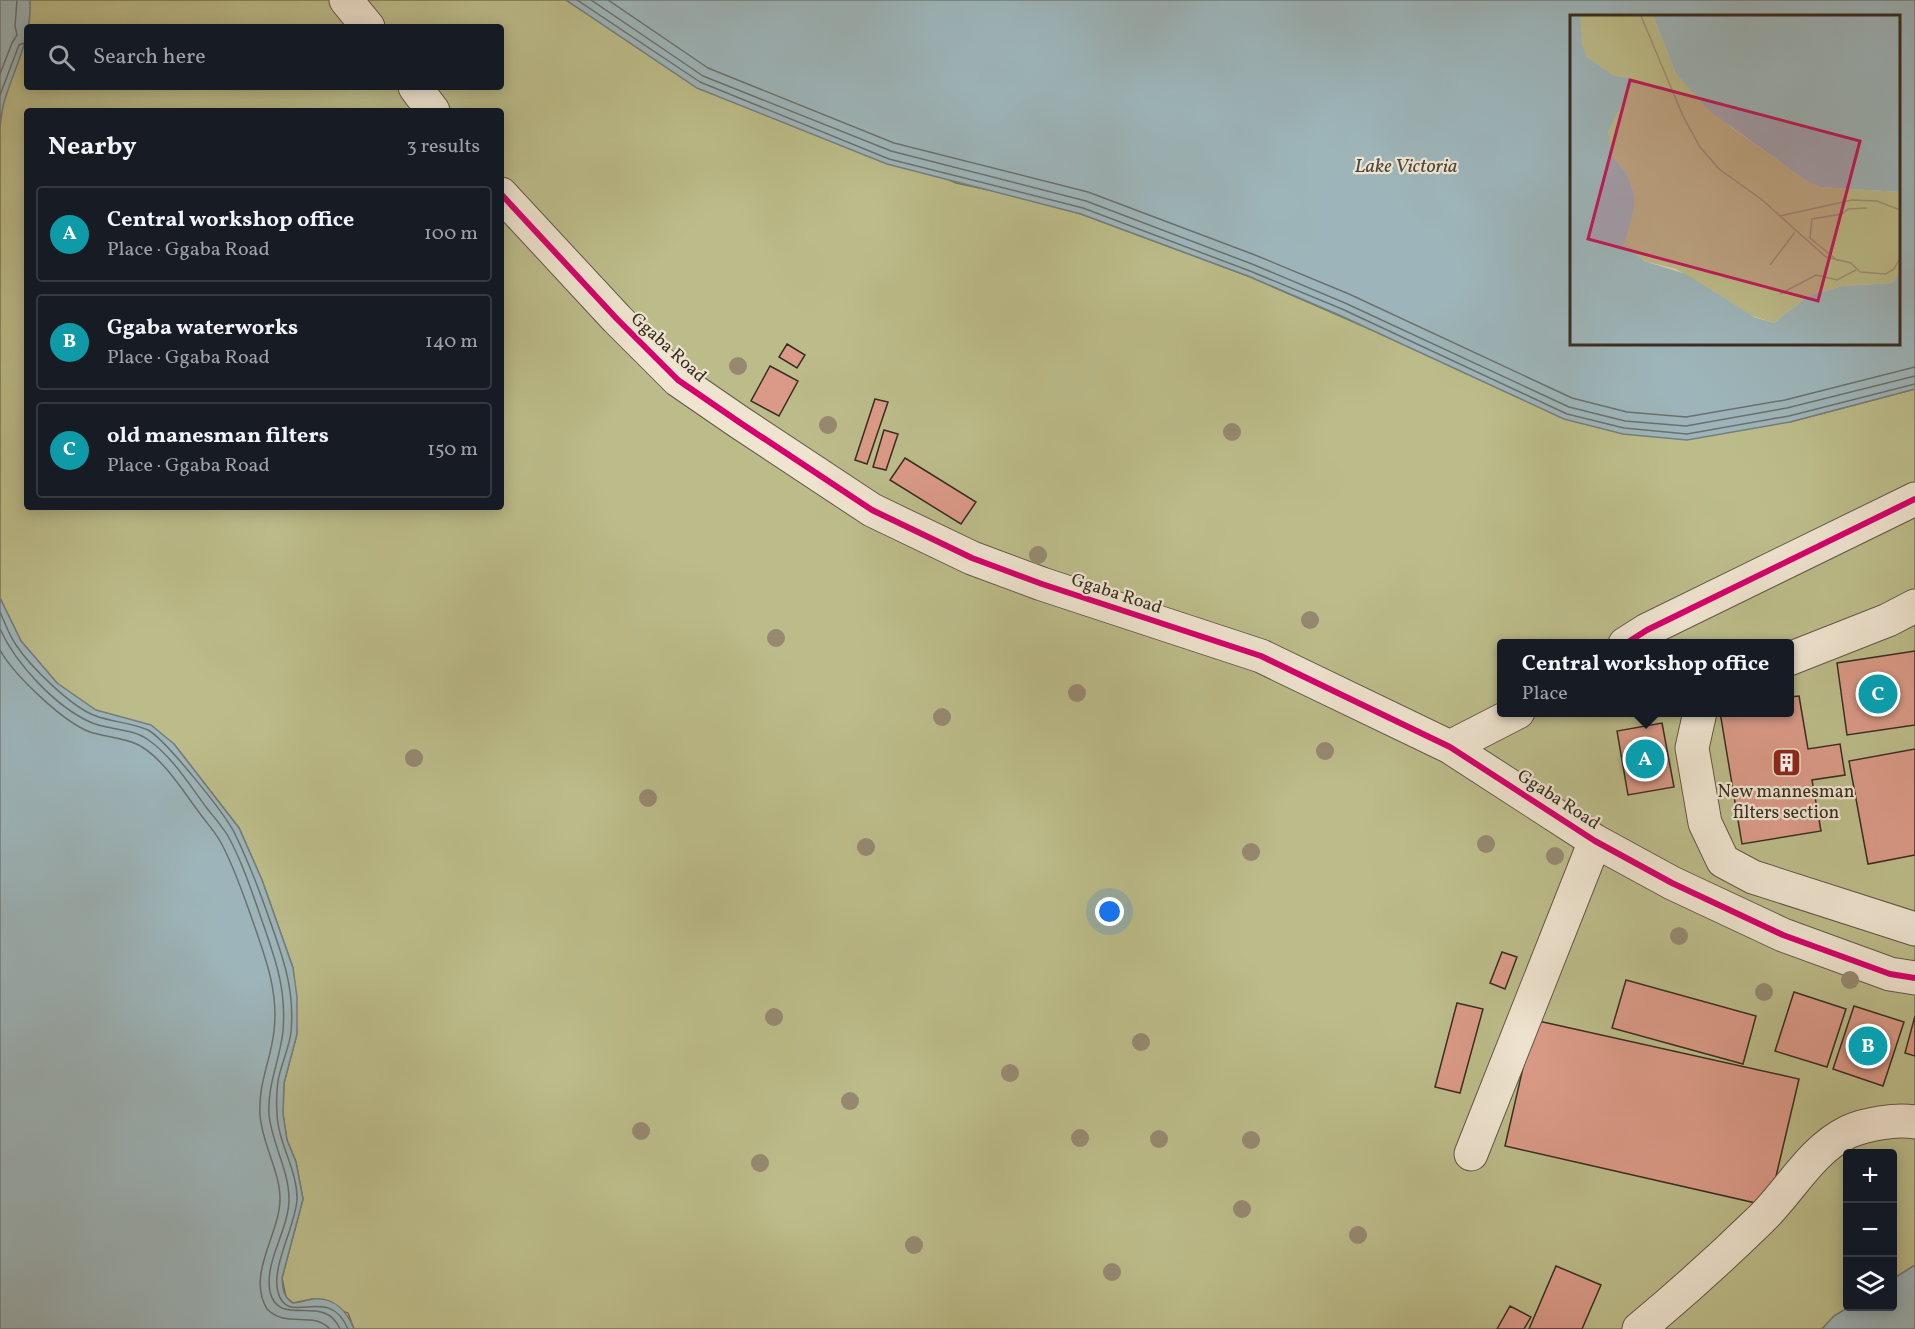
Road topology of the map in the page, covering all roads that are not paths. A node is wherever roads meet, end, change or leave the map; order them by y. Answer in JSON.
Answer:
{"nodes":[{"id":1,"x":346,"y":0,"type":"edge"},
{"id":2,"x":366,"y":24,"type":"edge"},
{"id":3,"x":417,"y":90,"type":"edge"},
{"id":4,"x":431,"y":108,"type":"edge"},
{"id":5,"x":504,"y":197,"type":"edge"},
{"id":6,"x":1915,"y":499,"type":"edge"},
{"id":7,"x":1915,"y":606,"type":"edge"},
{"id":8,"x":1633,"y":639,"type":"edge"},
{"id":9,"x":1794,"y":657,"type":"edge"},
{"id":10,"x":1508,"y":717,"type":"edge"},
{"id":11,"x":1699,"y":717,"type":"edge"},
{"id":12,"x":1450,"y":747,"type":"junction"},
{"id":13,"x":1595,"y":841,"type":"junction"},
{"id":14,"x":1915,"y":929,"type":"edge"},
{"id":15,"x":1915,"y":978,"type":"edge"},
{"id":16,"x":1915,"y":1122,"type":"edge"},
{"id":17,"x":1471,"y":1154,"type":"dead end"},
{"id":18,"x":1639,"y":1329,"type":"edge"}],
"edges":[{"from":1,"to":2,"type":"street"},
{"from":3,"to":4,"type":"street"},
{"from":5,"to":12,"type":"street","name":"Ggaba Road"},
{"from":6,"to":8,"type":"street"},
{"from":7,"to":9,"type":"street"},
{"from":10,"to":12,"type":"street"},
{"from":11,"to":14,"type":"street"},
{"from":12,"to":13,"type":"street","name":"Ggaba Road"},
{"from":13,"to":15,"type":"street","name":"Ggaba Road"},
{"from":13,"to":17,"type":"street"},
{"from":16,"to":18,"type":"street"}]}
